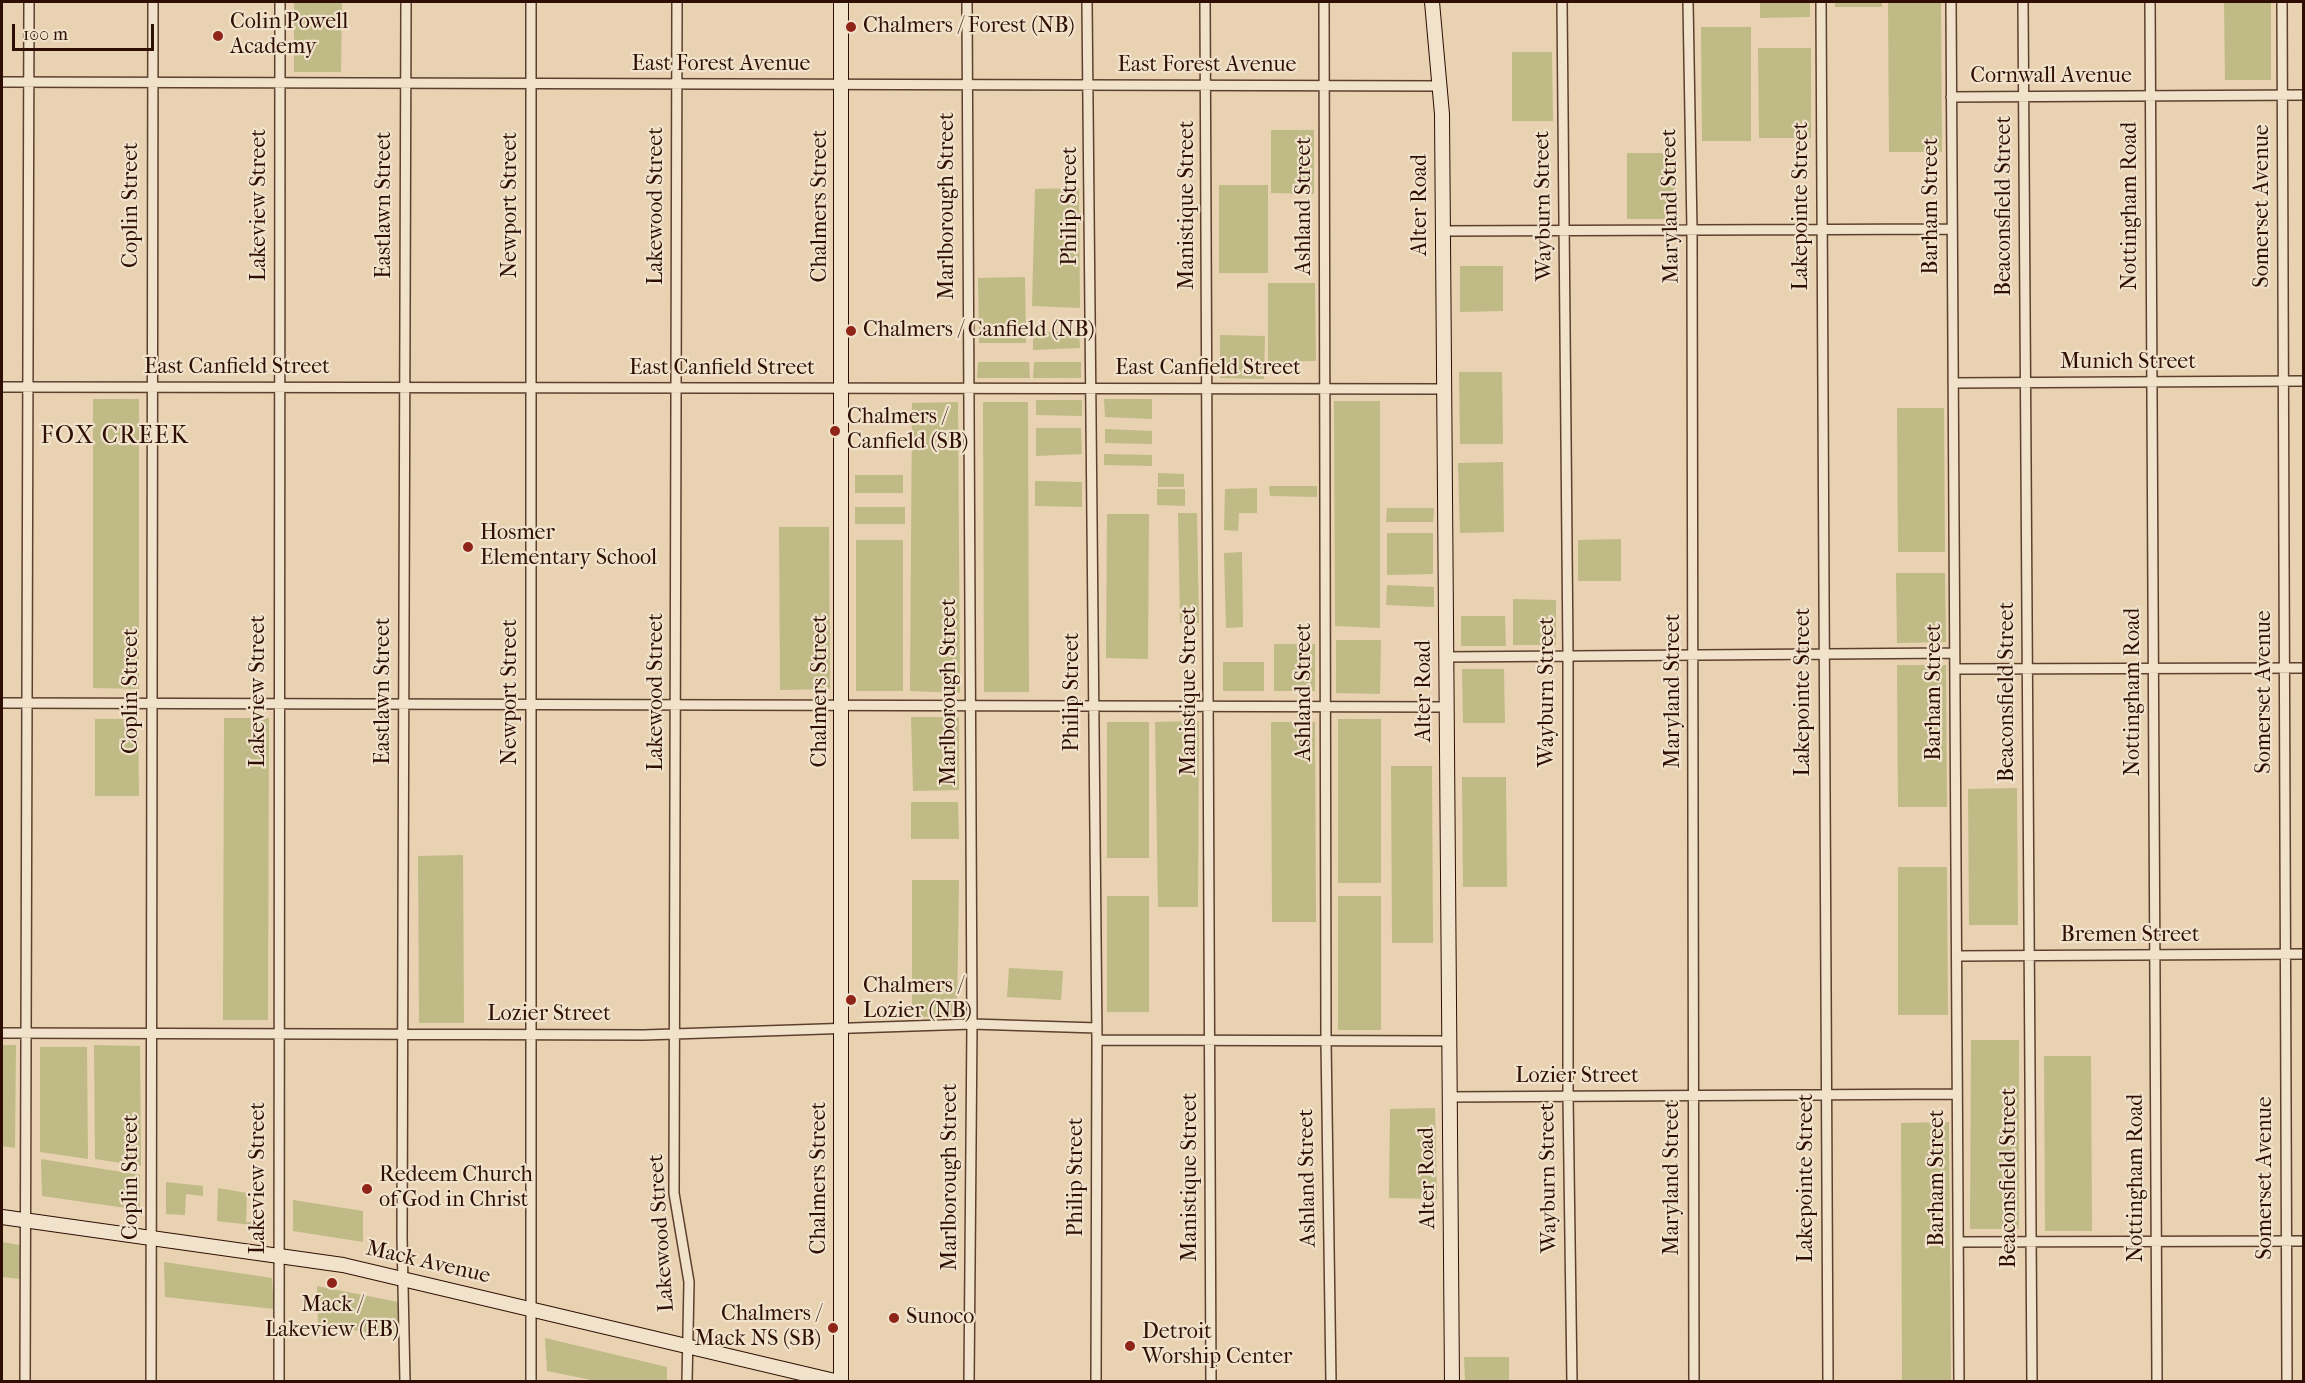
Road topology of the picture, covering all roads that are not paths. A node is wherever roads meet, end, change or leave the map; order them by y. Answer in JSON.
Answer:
{"nodes":[{"id":1,"x":29,"y":2,"type":"edge"},
{"id":2,"x":153,"y":2,"type":"edge"},
{"id":3,"x":280,"y":2,"type":"edge"},
{"id":4,"x":406,"y":2,"type":"edge"},
{"id":5,"x":531,"y":2,"type":"edge"},
{"id":6,"x":677,"y":2,"type":"edge"},
{"id":7,"x":841,"y":2,"type":"edge"},
{"id":8,"x":967,"y":2,"type":"edge"},
{"id":9,"x":1087,"y":2,"type":"edge"},
{"id":10,"x":1205,"y":2,"type":"edge"},
{"id":11,"x":1324,"y":2,"type":"edge"},
{"id":12,"x":1432,"y":2,"type":"edge"},
{"id":13,"x":1562,"y":2,"type":"edge"},
{"id":14,"x":1688,"y":2,"type":"edge"},
{"id":15,"x":1821,"y":2,"type":"edge"},
{"id":16,"x":1951,"y":2,"type":"edge"},
{"id":17,"x":2023,"y":2,"type":"edge"},
{"id":18,"x":2150,"y":2,"type":"edge"},
{"id":19,"x":2282,"y":2,"type":"edge"},
{"id":20,"x":2,"y":82,"type":"edge"},
{"id":21,"x":29,"y":82,"type":"junction"},
{"id":22,"x":152,"y":83,"type":"junction"},
{"id":23,"x":280,"y":83,"type":"junction"},
{"id":24,"x":405,"y":84,"type":"junction"},
{"id":25,"x":531,"y":84,"type":"junction"},
{"id":26,"x":677,"y":85,"type":"junction"},
{"id":27,"x":841,"y":85,"type":"junction"},
{"id":28,"x":967,"y":85,"type":"junction"},
{"id":29,"x":1088,"y":85,"type":"junction"},
{"id":30,"x":1205,"y":86,"type":"junction"},
{"id":31,"x":1324,"y":86,"type":"junction"},
{"id":32,"x":1441,"y":86,"type":"junction"},
{"id":33,"x":2283,"y":95,"type":"junction"},
{"id":34,"x":2304,"y":95,"type":"edge"},
{"id":35,"x":2150,"y":96,"type":"junction"},
{"id":36,"x":1951,"y":97,"type":"junction"},
{"id":37,"x":2024,"y":97,"type":"junction"},
{"id":38,"x":1822,"y":229,"type":"junction"},
{"id":39,"x":1952,"y":229,"type":"junction"},
{"id":40,"x":1564,"y":230,"type":"junction"},
{"id":41,"x":1692,"y":230,"type":"junction"},
{"id":42,"x":1443,"y":231,"type":"junction"},
{"id":43,"x":2283,"y":381,"type":"junction"},
{"id":44,"x":2304,"y":381,"type":"edge"},
{"id":45,"x":2152,"y":382,"type":"junction"},
{"id":46,"x":1953,"y":383,"type":"junction"},
{"id":47,"x":2025,"y":383,"type":"junction"},
{"id":48,"x":2,"y":387,"type":"edge"},
{"id":49,"x":27,"y":387,"type":"junction"},
{"id":50,"x":151,"y":387,"type":"junction"},
{"id":51,"x":279,"y":388,"type":"junction"},
{"id":52,"x":404,"y":388,"type":"junction"},
{"id":53,"x":530,"y":388,"type":"junction"},
{"id":54,"x":676,"y":389,"type":"junction"},
{"id":55,"x":843,"y":389,"type":"junction"},
{"id":56,"x":1092,"y":389,"type":"junction"},
{"id":57,"x":1208,"y":389,"type":"junction"},
{"id":58,"x":1325,"y":389,"type":"junction"},
{"id":59,"x":1443,"y":389,"type":"junction"},
{"id":60,"x":969,"y":390,"type":"junction"},
{"id":61,"x":1954,"y":653,"type":"junction"},
{"id":62,"x":1824,"y":654,"type":"junction"},
{"id":63,"x":1694,"y":655,"type":"junction"},
{"id":64,"x":1568,"y":656,"type":"junction"},
{"id":65,"x":1445,"y":657,"type":"junction"},
{"id":66,"x":2284,"y":668,"type":"junction"},
{"id":67,"x":2304,"y":668,"type":"edge"},
{"id":68,"x":1955,"y":669,"type":"junction"},
{"id":69,"x":2027,"y":669,"type":"junction"},
{"id":70,"x":2154,"y":669,"type":"junction"},
{"id":71,"x":2,"y":703,"type":"edge"},
{"id":72,"x":27,"y":704,"type":"junction"},
{"id":73,"x":151,"y":704,"type":"junction"},
{"id":74,"x":278,"y":705,"type":"junction"},
{"id":75,"x":403,"y":705,"type":"junction"},
{"id":76,"x":676,"y":705,"type":"junction"},
{"id":77,"x":842,"y":705,"type":"junction"},
{"id":78,"x":969,"y":705,"type":"junction"},
{"id":79,"x":531,"y":706,"type":"junction"},
{"id":80,"x":1092,"y":707,"type":"junction"},
{"id":81,"x":1209,"y":707,"type":"junction"},
{"id":82,"x":1324,"y":707,"type":"junction"},
{"id":83,"x":1446,"y":707,"type":"junction"},
{"id":84,"x":2285,"y":954,"type":"junction"},
{"id":85,"x":2304,"y":954,"type":"edge"},
{"id":86,"x":2155,"y":955,"type":"junction"},
{"id":87,"x":1957,"y":956,"type":"junction"},
{"id":88,"x":2028,"y":956,"type":"junction"},
{"id":89,"x":972,"y":1024,"type":"junction"},
{"id":90,"x":1097,"y":1028,"type":"junction"},
{"id":91,"x":841,"y":1030,"type":"junction"},
{"id":92,"x":2,"y":1033,"type":"edge"},
{"id":93,"x":26,"y":1033,"type":"junction"},
{"id":94,"x":151,"y":1033,"type":"junction"},
{"id":95,"x":278,"y":1034,"type":"junction"},
{"id":96,"x":403,"y":1034,"type":"junction"},
{"id":97,"x":529,"y":1034,"type":"junction"},
{"id":98,"x":675,"y":1034,"type":"junction"},
{"id":99,"x":1097,"y":1041,"type":"junction"},
{"id":100,"x":1210,"y":1041,"type":"junction"},
{"id":101,"x":1326,"y":1041,"type":"junction"},
{"id":102,"x":1448,"y":1041,"type":"junction"},
{"id":103,"x":1957,"y":1094,"type":"junction"},
{"id":104,"x":1826,"y":1095,"type":"junction"},
{"id":105,"x":1448,"y":1096,"type":"junction"},
{"id":106,"x":1568,"y":1096,"type":"junction"},
{"id":107,"x":1692,"y":1096,"type":"junction"},
{"id":108,"x":2,"y":1217,"type":"edge"},
{"id":109,"x":25,"y":1220,"type":"junction"},
{"id":110,"x":151,"y":1238,"type":"junction"},
{"id":111,"x":2157,"y":1241,"type":"junction"},
{"id":112,"x":2286,"y":1241,"type":"junction"},
{"id":113,"x":2304,"y":1241,"type":"edge"},
{"id":114,"x":1958,"y":1242,"type":"junction"},
{"id":115,"x":2030,"y":1242,"type":"junction"},
{"id":116,"x":279,"y":1256,"type":"junction"},
{"id":117,"x":404,"y":1279,"type":"junction"},
{"id":118,"x":530,"y":1308,"type":"junction"},
{"id":119,"x":687,"y":1345,"type":"junction"},
{"id":120,"x":25,"y":1382,"type":"edge"},
{"id":121,"x":151,"y":1382,"type":"edge"},
{"id":122,"x":279,"y":1382,"type":"edge"},
{"id":123,"x":405,"y":1382,"type":"edge"},
{"id":124,"x":531,"y":1382,"type":"edge"},
{"id":125,"x":687,"y":1382,"type":"edge"},
{"id":126,"x":840,"y":1382,"type":"edge"},
{"id":127,"x":969,"y":1382,"type":"edge"},
{"id":128,"x":1096,"y":1382,"type":"edge"},
{"id":129,"x":1211,"y":1382,"type":"edge"},
{"id":130,"x":1331,"y":1382,"type":"edge"},
{"id":131,"x":1452,"y":1382,"type":"edge"},
{"id":132,"x":1572,"y":1382,"type":"edge"},
{"id":133,"x":1694,"y":1382,"type":"edge"},
{"id":134,"x":1828,"y":1382,"type":"edge"},
{"id":135,"x":1959,"y":1382,"type":"edge"},
{"id":136,"x":2032,"y":1382,"type":"edge"},
{"id":137,"x":2157,"y":1382,"type":"edge"},
{"id":138,"x":2287,"y":1382,"type":"edge"}],
"edges":[{"from":1,"to":21,"type":"street"},
{"from":2,"to":22,"type":"street","name":"Coplin Street"},
{"from":3,"to":23,"type":"street","name":"Lakeview Street"},
{"from":4,"to":24,"type":"street","name":"Eastlawn Street"},
{"from":5,"to":25,"type":"street","name":"Newport Street"},
{"from":6,"to":26,"type":"street","name":"Lakewood Street"},
{"from":7,"to":27,"type":"street","name":"Chalmers Street"},
{"from":8,"to":28,"type":"street","name":"Marlborough Street"},
{"from":9,"to":29,"type":"street","name":"Philip Street"},
{"from":10,"to":30,"type":"street","name":"Manistique Street"},
{"from":11,"to":31,"type":"street","name":"Ashland Street"},
{"from":12,"to":32,"type":"street","name":"Alter Road"},
{"from":13,"to":40,"type":"street","name":"Wayburn Street"},
{"from":14,"to":41,"type":"street","name":"Maryland Street"},
{"from":15,"to":38,"type":"street","name":"Lakepointe Street"},
{"from":16,"to":36,"type":"street","name":"Barham Street"},
{"from":17,"to":37,"type":"street","name":"Beaconsfield Street"},
{"from":18,"to":35,"type":"street","name":"Nottingham Road"},
{"from":19,"to":33,"type":"street","name":"Somerset Avenue"},
{"from":20,"to":21,"type":"street","name":"East Forest Avenue"},
{"from":21,"to":22,"type":"street","name":"East Forest Avenue"},
{"from":21,"to":49,"type":"street"},
{"from":22,"to":23,"type":"street","name":"East Forest Avenue"},
{"from":22,"to":50,"type":"street","name":"Coplin Street"},
{"from":23,"to":24,"type":"street","name":"East Forest Avenue"},
{"from":23,"to":51,"type":"street","name":"Lakeview Street"},
{"from":24,"to":25,"type":"street","name":"East Forest Avenue"},
{"from":24,"to":52,"type":"street","name":"Eastlawn Street"},
{"from":25,"to":26,"type":"street","name":"East Forest Avenue"},
{"from":25,"to":53,"type":"street","name":"Newport Street"},
{"from":26,"to":27,"type":"street","name":"East Forest Avenue"},
{"from":26,"to":54,"type":"street","name":"Lakewood Street"},
{"from":27,"to":28,"type":"street","name":"East Forest Avenue"},
{"from":27,"to":55,"type":"street","name":"Chalmers Street"},
{"from":28,"to":29,"type":"street","name":"East Forest Avenue"},
{"from":28,"to":60,"type":"street","name":"Marlborough Street"},
{"from":29,"to":30,"type":"street","name":"East Forest Avenue"},
{"from":29,"to":56,"type":"street","name":"Philip Street"},
{"from":30,"to":31,"type":"street","name":"East Forest Avenue"},
{"from":30,"to":57,"type":"street","name":"Manistique Street"},
{"from":31,"to":32,"type":"street","name":"East Forest Avenue"},
{"from":31,"to":58,"type":"street","name":"Ashland Street"},
{"from":32,"to":42,"type":"street","name":"Alter Road"},
{"from":33,"to":34,"type":"street","name":"Cornwall Avenue"},
{"from":33,"to":35,"type":"street","name":"Cornwall Avenue"},
{"from":33,"to":43,"type":"street","name":"Somerset Avenue"},
{"from":35,"to":37,"type":"street","name":"Cornwall Avenue"},
{"from":35,"to":45,"type":"street","name":"Nottingham Road"},
{"from":36,"to":37,"type":"street","name":"Cornwall Avenue"},
{"from":36,"to":39,"type":"street","name":"Barham Street"},
{"from":37,"to":47,"type":"street","name":"Beaconsfield Street"},
{"from":38,"to":39,"type":"street"},
{"from":38,"to":41,"type":"street"},
{"from":38,"to":62,"type":"street","name":"Lakepointe Street"},
{"from":39,"to":46,"type":"street","name":"Barham Street"},
{"from":40,"to":41,"type":"street"},
{"from":40,"to":42,"type":"street"},
{"from":40,"to":64,"type":"street","name":"Wayburn Street"},
{"from":41,"to":63,"type":"street","name":"Maryland Street"},
{"from":42,"to":59,"type":"street","name":"Alter Road"},
{"from":43,"to":44,"type":"street","name":"Munich Street"},
{"from":43,"to":45,"type":"street","name":"Munich Street"},
{"from":43,"to":66,"type":"street","name":"Somerset Avenue"},
{"from":45,"to":47,"type":"street","name":"Munich Street"},
{"from":45,"to":70,"type":"street","name":"Nottingham Road"},
{"from":46,"to":47,"type":"street","name":"Munich Street"},
{"from":46,"to":61,"type":"street","name":"Barham Street"},
{"from":47,"to":69,"type":"street","name":"Beaconsfield Street"},
{"from":48,"to":49,"type":"street","name":"East Canfield Street"},
{"from":49,"to":50,"type":"street","name":"East Canfield Street"},
{"from":49,"to":72,"type":"street"},
{"from":50,"to":51,"type":"street","name":"East Canfield Street"},
{"from":50,"to":73,"type":"street","name":"Coplin Street"},
{"from":51,"to":52,"type":"street","name":"East Canfield Street"},
{"from":51,"to":74,"type":"street","name":"Lakeview Street"},
{"from":52,"to":53,"type":"street","name":"East Canfield Street"},
{"from":52,"to":75,"type":"street","name":"Eastlawn Street"},
{"from":53,"to":54,"type":"street","name":"East Canfield Street"},
{"from":53,"to":79,"type":"street","name":"Newport Street"},
{"from":54,"to":55,"type":"street","name":"East Canfield Street"},
{"from":54,"to":76,"type":"street","name":"Lakewood Street"},
{"from":55,"to":60,"type":"street","name":"East Canfield Street"},
{"from":55,"to":77,"type":"street","name":"Chalmers Street"},
{"from":56,"to":57,"type":"street","name":"East Canfield Street"},
{"from":56,"to":60,"type":"street","name":"East Canfield Street"},
{"from":56,"to":80,"type":"street","name":"Philip Street"},
{"from":57,"to":58,"type":"street","name":"East Canfield Street"},
{"from":57,"to":81,"type":"street","name":"Manistique Street"},
{"from":58,"to":59,"type":"street","name":"East Canfield Street"},
{"from":58,"to":82,"type":"street","name":"Ashland Street"},
{"from":59,"to":65,"type":"street","name":"Alter Road"},
{"from":60,"to":78,"type":"street","name":"Marlborough Street"},
{"from":61,"to":62,"type":"street"},
{"from":61,"to":68,"type":"street","name":"Barham Street"},
{"from":62,"to":63,"type":"street"},
{"from":62,"to":104,"type":"street","name":"Lakepointe Street"},
{"from":63,"to":64,"type":"street"},
{"from":63,"to":107,"type":"street","name":"Maryland Street"},
{"from":64,"to":65,"type":"street"},
{"from":64,"to":106,"type":"street","name":"Wayburn Street"},
{"from":65,"to":83,"type":"street","name":"Alter Road"},
{"from":66,"to":67,"type":"street"},
{"from":66,"to":70,"type":"street"},
{"from":66,"to":84,"type":"street","name":"Somerset Avenue"},
{"from":68,"to":69,"type":"street"},
{"from":68,"to":87,"type":"street","name":"Barham Street"},
{"from":69,"to":70,"type":"street"},
{"from":69,"to":88,"type":"street","name":"Beaconsfield Street"},
{"from":70,"to":86,"type":"street","name":"Nottingham Road"},
{"from":71,"to":72,"type":"street"},
{"from":72,"to":73,"type":"street"},
{"from":72,"to":93,"type":"street"},
{"from":73,"to":74,"type":"street"},
{"from":73,"to":94,"type":"street","name":"Coplin Street"},
{"from":74,"to":75,"type":"street"},
{"from":74,"to":95,"type":"street","name":"Lakeview Street"},
{"from":75,"to":79,"type":"street"},
{"from":75,"to":96,"type":"street","name":"Eastlawn Street"},
{"from":76,"to":77,"type":"street"},
{"from":76,"to":79,"type":"street"},
{"from":76,"to":98,"type":"street","name":"Lakewood Street"},
{"from":77,"to":78,"type":"street"},
{"from":77,"to":91,"type":"street","name":"Chalmers Street"},
{"from":78,"to":80,"type":"street"},
{"from":78,"to":89,"type":"street","name":"Marlborough Street"},
{"from":79,"to":97,"type":"street","name":"Newport Street"},
{"from":80,"to":81,"type":"street"},
{"from":80,"to":90,"type":"street","name":"Philip Street"},
{"from":81,"to":82,"type":"street"},
{"from":81,"to":100,"type":"street","name":"Manistique Street"},
{"from":82,"to":83,"type":"street"},
{"from":82,"to":101,"type":"street","name":"Ashland Street"},
{"from":83,"to":102,"type":"street","name":"Alter Road"},
{"from":84,"to":85,"type":"street","name":"Bremen Street"},
{"from":84,"to":86,"type":"street","name":"Bremen Street"},
{"from":84,"to":112,"type":"street","name":"Somerset Avenue"},
{"from":86,"to":88,"type":"street","name":"Bremen Street"},
{"from":86,"to":111,"type":"street","name":"Nottingham Road"},
{"from":87,"to":88,"type":"street","name":"Bremen Street"},
{"from":87,"to":103,"type":"street","name":"Barham Street"},
{"from":88,"to":115,"type":"street","name":"Beaconsfield Street"},
{"from":89,"to":90,"type":"street","name":"Lozier Street"},
{"from":89,"to":91,"type":"street","name":"Lozier Street"},
{"from":89,"to":127,"type":"street","name":"Marlborough Street"},
{"from":90,"to":99,"type":"street","name":"Philip Street"},
{"from":91,"to":98,"type":"street","name":"Lozier Street"},
{"from":91,"to":126,"type":"street","name":"Chalmers Street"},
{"from":92,"to":93,"type":"street","name":"Lozier Street"},
{"from":93,"to":94,"type":"street","name":"Lozier Street"},
{"from":93,"to":109,"type":"street"},
{"from":94,"to":95,"type":"street","name":"Lozier Street"},
{"from":94,"to":110,"type":"street","name":"Coplin Street"},
{"from":95,"to":96,"type":"street","name":"Lozier Street"},
{"from":95,"to":116,"type":"street","name":"Lakeview Street"},
{"from":96,"to":97,"type":"street","name":"Lozier Street"},
{"from":96,"to":117,"type":"street","name":"Eastlawn Street"},
{"from":97,"to":98,"type":"street","name":"Lozier Street"},
{"from":97,"to":118,"type":"street","name":"Newport Street"},
{"from":98,"to":119,"type":"street","name":"Lakewood Street"},
{"from":99,"to":100,"type":"street"},
{"from":99,"to":128,"type":"street","name":"Philip Street"},
{"from":100,"to":101,"type":"street"},
{"from":100,"to":129,"type":"street","name":"Manistique Street"},
{"from":101,"to":102,"type":"street"},
{"from":101,"to":130,"type":"street","name":"Ashland Street"},
{"from":102,"to":105,"type":"street","name":"Alter Road"},
{"from":103,"to":104,"type":"street","name":"Lozier Street"},
{"from":103,"to":114,"type":"street","name":"Barham Street"},
{"from":104,"to":107,"type":"street","name":"Lozier Street"},
{"from":104,"to":134,"type":"street","name":"Lakepointe Street"},
{"from":105,"to":106,"type":"street","name":"Lozier Street"},
{"from":105,"to":131,"type":"street","name":"Alter Road"},
{"from":106,"to":107,"type":"street","name":"Lozier Street"},
{"from":106,"to":132,"type":"street","name":"Wayburn Street"},
{"from":107,"to":133,"type":"street","name":"Maryland Street"},
{"from":108,"to":109,"type":"street","name":"Mack Avenue"},
{"from":109,"to":110,"type":"street","name":"Mack Avenue"},
{"from":109,"to":120,"type":"street"},
{"from":110,"to":116,"type":"street","name":"Mack Avenue"},
{"from":110,"to":121,"type":"street","name":"Coplin Street"},
{"from":111,"to":112,"type":"street"},
{"from":111,"to":115,"type":"street"},
{"from":111,"to":137,"type":"street","name":"Nottingham Road"},
{"from":112,"to":113,"type":"street"},
{"from":112,"to":138,"type":"street","name":"Somerset Avenue"},
{"from":114,"to":115,"type":"street"},
{"from":114,"to":135,"type":"street","name":"Barham Street"},
{"from":115,"to":136,"type":"street","name":"Beaconsfield Street"},
{"from":116,"to":117,"type":"street","name":"Mack Avenue"},
{"from":116,"to":122,"type":"street","name":"Lakeview Street"},
{"from":117,"to":118,"type":"street","name":"Mack Avenue"},
{"from":117,"to":123,"type":"street","name":"Eastlawn Street"},
{"from":118,"to":119,"type":"street","name":"Mack Avenue"},
{"from":118,"to":124,"type":"street","name":"Newport Street"},
{"from":119,"to":125,"type":"street","name":"Lakewood Street"},
{"from":119,"to":126,"type":"street","name":"Mack Avenue"}]}
